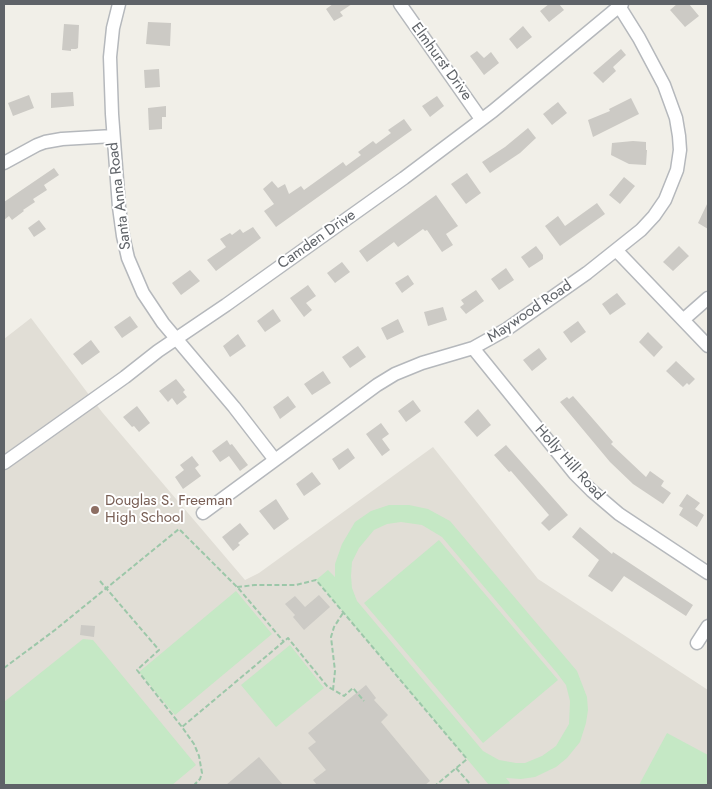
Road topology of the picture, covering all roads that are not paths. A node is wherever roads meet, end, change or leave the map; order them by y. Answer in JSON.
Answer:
{"nodes":[{"id":1,"x":119,"y":4,"type":"edge"},
{"id":2,"x":400,"y":4,"type":"edge"},
{"id":3,"x":620,"y":5,"type":"edge"},
{"id":4,"x":481,"y":120,"type":"junction"},
{"id":5,"x":113,"y":136,"type":"junction"},
{"id":6,"x":4,"y":163,"type":"edge"},
{"id":7,"x":616,"y":250,"type":"junction"},
{"id":8,"x":708,"y":298,"type":"edge"},
{"id":9,"x":683,"y":320,"type":"junction"},
{"id":10,"x":175,"y":340,"type":"junction"},
{"id":11,"x":708,"y":346,"type":"edge"},
{"id":12,"x":473,"y":348,"type":"junction"},
{"id":13,"x":275,"y":460,"type":"junction"},
{"id":14,"x":4,"y":463,"type":"edge"},
{"id":15,"x":202,"y":513,"type":"dead end"},
{"id":16,"x":708,"y":573,"type":"edge"},
{"id":17,"x":708,"y":626,"type":"edge"},
{"id":18,"x":697,"y":643,"type":"dead end"}],
"edges":[{"from":1,"to":5,"type":"street","name":"Santa Anna Road"},
{"from":2,"to":4,"type":"street","name":"Elmhurst Drive"},
{"from":3,"to":4,"type":"street","name":"Camden Drive"},
{"from":3,"to":7,"type":"street","name":"Maywood Road"},
{"from":4,"to":10,"type":"street","name":"Camden Drive"},
{"from":5,"to":6,"type":"street"},
{"from":5,"to":10,"type":"street","name":"Santa Anna Road"},
{"from":7,"to":9,"type":"street"},
{"from":7,"to":12,"type":"street","name":"Maywood Road"},
{"from":8,"to":9,"type":"street"},
{"from":9,"to":11,"type":"street"},
{"from":10,"to":13,"type":"street","name":"Santa Anna Road"},
{"from":10,"to":14,"type":"street","name":"Camden Drive"},
{"from":12,"to":13,"type":"street","name":"Maywood Road"},
{"from":12,"to":16,"type":"street","name":"Holly Hill Road"},
{"from":13,"to":15,"type":"street","name":"Maywood Road"},
{"from":17,"to":18,"type":"street"}]}
